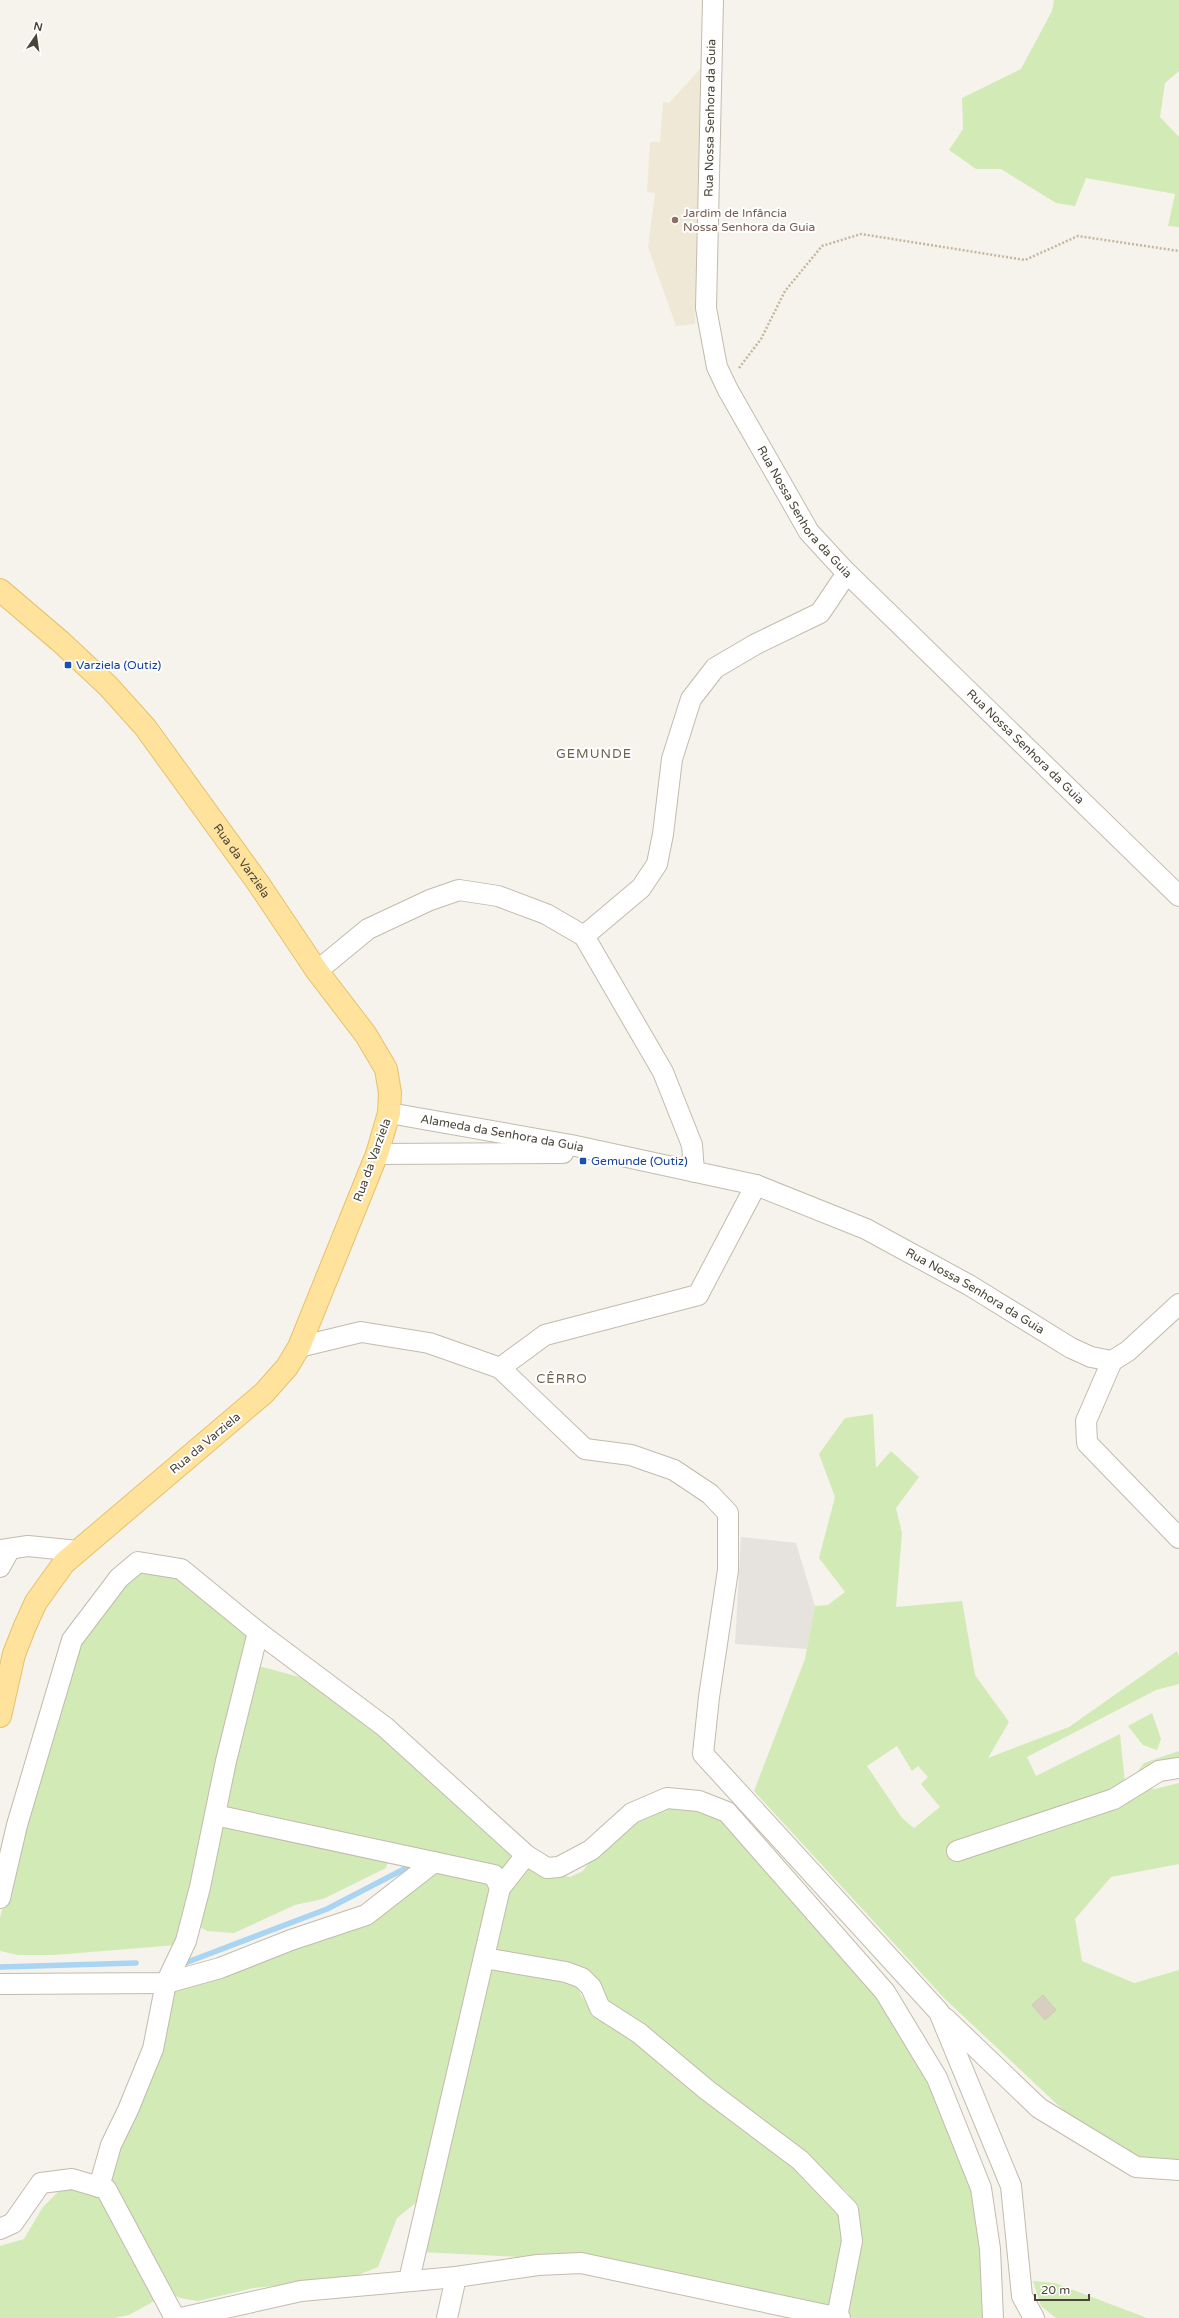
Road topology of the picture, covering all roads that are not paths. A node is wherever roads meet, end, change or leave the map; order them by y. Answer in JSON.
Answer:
{"nodes":[{"id":1,"x":713,"y":0,"type":"edge"},
{"id":2,"x":847,"y":573,"type":"junction"},
{"id":3,"x":0,"y":590,"type":"edge"},
{"id":4,"x":1179,"y":896,"type":"edge"},
{"id":5,"x":584,"y":936,"type":"junction"},
{"id":6,"x":318,"y":971,"type":"junction"},
{"id":7,"x":390,"y":1113,"type":"junction"},
{"id":8,"x":571,"y":1145,"type":"junction"},
{"id":9,"x":377,"y":1154,"type":"junction"},
{"id":10,"x":694,"y":1172,"type":"junction"},
{"id":11,"x":756,"y":1185,"type":"junction"},
{"id":12,"x":1179,"y":1304,"type":"edge"},
{"id":13,"x":299,"y":1347,"type":"junction"},
{"id":14,"x":1112,"y":1360,"type":"junction"},
{"id":15,"x":500,"y":1368,"type":"junction"},
{"id":16,"x":1179,"y":1538,"type":"edge"},
{"id":17,"x":5,"y":1549,"type":"edge"},
{"id":18,"x":78,"y":1551,"type":"junction"},
{"id":19,"x":0,"y":1567,"type":"edge"},
{"id":20,"x":258,"y":1632,"type":"junction"},
{"id":21,"x":0,"y":1716,"type":"edge"},
{"id":22,"x":1179,"y":1768,"type":"edge"},
{"id":23,"x":215,"y":1815,"type":"junction"},
{"id":24,"x":957,"y":1851,"type":"dead end"},
{"id":25,"x":526,"y":1855,"type":"junction"},
{"id":26,"x":434,"y":1862,"type":"junction"},
{"id":27,"x":500,"y":1888,"type":"junction"},
{"id":28,"x":0,"y":1898,"type":"edge"},
{"id":29,"x":484,"y":1958,"type":"junction"},
{"id":30,"x":166,"y":1983,"type":"junction"},
{"id":31,"x":0,"y":1984,"type":"edge"},
{"id":32,"x":940,"y":2012,"type":"junction"},
{"id":33,"x":1179,"y":2170,"type":"edge"},
{"id":34,"x":99,"y":2187,"type":"junction"},
{"id":35,"x":0,"y":2229,"type":"edge"},
{"id":36,"x":456,"y":2277,"type":"junction"},
{"id":37,"x":409,"y":2280,"type":"junction"},
{"id":38,"x":830,"y":2317,"type":"edge"},
{"id":39,"x":175,"y":2318,"type":"edge"},
{"id":40,"x":182,"y":2318,"type":"edge"},
{"id":41,"x":447,"y":2318,"type":"edge"},
{"id":42,"x":993,"y":2318,"type":"edge"},
{"id":43,"x":1034,"y":2318,"type":"edge"}],
"edges":[{"from":1,"to":2,"type":"street","name":"Rua Nossa Senhora da Guia"},
{"from":2,"to":4,"type":"street","name":"Rua Nossa Senhora da Guia"},
{"from":2,"to":5,"type":"street"},
{"from":3,"to":6,"type":"main road","name":"Rua da Varziela"},
{"from":5,"to":6,"type":"street"},
{"from":5,"to":10,"type":"street"},
{"from":6,"to":7,"type":"main road","name":"Rua da Varziela"},
{"from":7,"to":8,"type":"street","name":"Alameda da Senhora da Guia"},
{"from":7,"to":9,"type":"main road","name":"Rua da Varziela"},
{"from":8,"to":9,"type":"street"},
{"from":8,"to":10,"type":"street","name":"Alameda da Senhora da Guia"},
{"from":9,"to":13,"type":"main road","name":"Rua da Varziela"},
{"from":10,"to":11,"type":"street","name":"Alameda da Senhora da Guia"},
{"from":11,"to":14,"type":"street","name":"Rua Nossa Senhora da Guia"},
{"from":11,"to":15,"type":"street"},
{"from":12,"to":14,"type":"street"},
{"from":13,"to":15,"type":"street"},
{"from":13,"to":18,"type":"main road","name":"Rua da Varziela"},
{"from":14,"to":16,"type":"street"},
{"from":15,"to":32,"type":"street"},
{"from":17,"to":18,"type":"street"},
{"from":17,"to":19,"type":"street"},
{"from":18,"to":21,"type":"main road","name":"Rua da Varziela"},
{"from":20,"to":23,"type":"street"},
{"from":20,"to":25,"type":"street"},
{"from":20,"to":28,"type":"street"},
{"from":22,"to":24,"type":"street"},
{"from":23,"to":26,"type":"street"},
{"from":23,"to":30,"type":"street"},
{"from":25,"to":27,"type":"street"},
{"from":25,"to":42,"type":"street"},
{"from":26,"to":27,"type":"street"},
{"from":26,"to":30,"type":"street"},
{"from":27,"to":29,"type":"street"},
{"from":29,"to":37,"type":"street"},
{"from":29,"to":38,"type":"street"},
{"from":30,"to":31,"type":"street"},
{"from":30,"to":34,"type":"street"},
{"from":32,"to":33,"type":"street"},
{"from":32,"to":43,"type":"street"},
{"from":34,"to":35,"type":"street"},
{"from":34,"to":39,"type":"street"},
{"from":36,"to":37,"type":"street"},
{"from":36,"to":38,"type":"street"},
{"from":36,"to":41,"type":"street"},
{"from":37,"to":40,"type":"street"}]}
